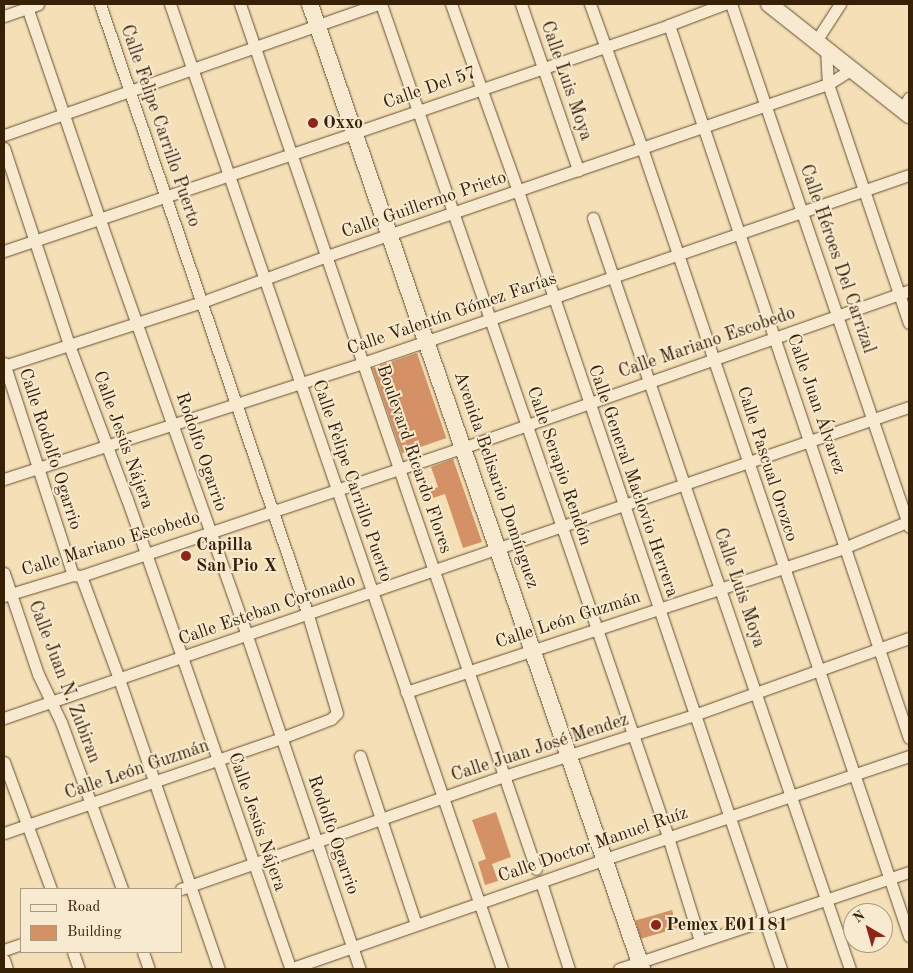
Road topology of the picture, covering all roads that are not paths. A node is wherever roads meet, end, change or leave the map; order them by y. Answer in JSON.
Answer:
{"nodes":[{"id":1,"x":100,"y":4,"type":"edge"},
{"id":2,"x":170,"y":4,"type":"edge"},
{"id":3,"x":240,"y":4,"type":"edge"},
{"id":4,"x":310,"y":4,"type":"edge"},
{"id":5,"x":380,"y":4,"type":"edge"},
{"id":6,"x":451,"y":4,"type":"edge"},
{"id":7,"x":521,"y":4,"type":"edge"},
{"id":8,"x":590,"y":4,"type":"edge"},
{"id":9,"x":724,"y":4,"type":"edge"},
{"id":10,"x":731,"y":4,"type":"edge"},
{"id":11,"x":769,"y":4,"type":"edge"},
{"id":12,"x":840,"y":4,"type":"edge"},
{"id":13,"x":31,"y":5,"type":"edge"},
{"id":14,"x":4,"y":16,"type":"edge"},
{"id":15,"x":669,"y":25,"type":"junction"},
{"id":16,"x":318,"y":26,"type":"junction"},
{"id":17,"x":821,"y":44,"type":"junction"},
{"id":18,"x":604,"y":47,"type":"junction"},
{"id":19,"x":256,"y":48,"type":"junction"},
{"id":20,"x":543,"y":67,"type":"junction"},
{"id":21,"x":852,"y":69,"type":"junction"},
{"id":22,"x":193,"y":70,"type":"junction"},
{"id":23,"x":828,"y":84,"type":"junction"},
{"id":24,"x":481,"y":89,"type":"junction"},
{"id":25,"x":129,"y":92,"type":"junction"},
{"id":26,"x":766,"y":105,"type":"junction"},
{"id":27,"x":907,"y":108,"type":"edge"},
{"id":28,"x":417,"y":111,"type":"junction"},
{"id":29,"x":63,"y":114,"type":"junction"},
{"id":30,"x":704,"y":126,"type":"junction"},
{"id":31,"x":354,"y":133,"type":"junction"},
{"id":32,"x":4,"y":135,"type":"edge"},
{"id":33,"x":4,"y":148,"type":"edge"},
{"id":34,"x":642,"y":148,"type":"junction"},
{"id":35,"x":291,"y":154,"type":"junction"},
{"id":36,"x":578,"y":170,"type":"junction"},
{"id":37,"x":909,"y":175,"type":"edge"},
{"id":38,"x":228,"y":176,"type":"junction"},
{"id":39,"x":518,"y":191,"type":"junction"},
{"id":40,"x":864,"y":191,"type":"junction"},
{"id":41,"x":164,"y":197,"type":"junction"},
{"id":42,"x":801,"y":211,"type":"junction"},
{"id":43,"x":452,"y":213,"type":"junction"},
{"id":44,"x":593,"y":218,"type":"dead end"},
{"id":45,"x":100,"y":220,"type":"junction"},
{"id":46,"x":739,"y":233,"type":"junction"},
{"id":47,"x":390,"y":236,"type":"junction"},
{"id":48,"x":34,"y":241,"type":"junction"},
{"id":49,"x":4,"y":251,"type":"edge"},
{"id":50,"x":677,"y":254,"type":"junction"},
{"id":51,"x":327,"y":256,"type":"junction"},
{"id":52,"x":614,"y":276,"type":"junction"},
{"id":53,"x":264,"y":279,"type":"junction"},
{"id":54,"x":904,"y":293,"type":"edge"},
{"id":55,"x":553,"y":297,"type":"junction"},
{"id":56,"x":202,"y":302,"type":"junction"},
{"id":57,"x":838,"y":315,"type":"junction"},
{"id":58,"x":489,"y":319,"type":"junction"},
{"id":59,"x":909,"y":322,"type":"edge"},
{"id":60,"x":138,"y":324,"type":"junction"},
{"id":61,"x":775,"y":337,"type":"junction"},
{"id":62,"x":427,"y":341,"type":"junction"},
{"id":63,"x":69,"y":345,"type":"junction"},
{"id":64,"x":713,"y":360,"type":"junction"},
{"id":65,"x":363,"y":363,"type":"junction"},
{"id":66,"x":4,"y":365,"type":"edge"},
{"id":67,"x":650,"y":381,"type":"junction"},
{"id":68,"x":300,"y":384,"type":"junction"},
{"id":69,"x":588,"y":403,"type":"junction"},
{"id":70,"x":236,"y":406,"type":"junction"},
{"id":71,"x":909,"y":407,"type":"edge"},
{"id":72,"x":873,"y":420,"type":"junction"},
{"id":73,"x":174,"y":426,"type":"junction"},
{"id":74,"x":526,"y":426,"type":"junction"},
{"id":75,"x":810,"y":442,"type":"junction"},
{"id":76,"x":107,"y":447,"type":"junction"},
{"id":77,"x":462,"y":448,"type":"junction"},
{"id":78,"x":749,"y":464,"type":"junction"},
{"id":79,"x":400,"y":468,"type":"junction"},
{"id":80,"x":38,"y":469,"type":"junction"},
{"id":81,"x":4,"y":479,"type":"edge"},
{"id":82,"x":686,"y":484,"type":"junction"},
{"id":83,"x":336,"y":489,"type":"junction"},
{"id":84,"x":622,"y":506,"type":"junction"},
{"id":85,"x":273,"y":511,"type":"junction"},
{"id":86,"x":909,"y":523,"type":"edge"},
{"id":87,"x":562,"y":526,"type":"junction"},
{"id":88,"x":209,"y":532,"type":"junction"},
{"id":89,"x":846,"y":547,"type":"junction"},
{"id":90,"x":498,"y":549,"type":"junction"},
{"id":91,"x":146,"y":553,"type":"junction"},
{"id":92,"x":783,"y":568,"type":"junction"},
{"id":93,"x":435,"y":572,"type":"junction"},
{"id":94,"x":4,"y":573,"type":"edge"},
{"id":95,"x":77,"y":575,"type":"junction"},
{"id":96,"x":720,"y":589,"type":"junction"},
{"id":97,"x":371,"y":593,"type":"junction"},
{"id":98,"x":7,"y":595,"type":"edge"},
{"id":99,"x":659,"y":609,"type":"junction"},
{"id":100,"x":308,"y":614,"type":"junction"},
{"id":101,"x":596,"y":628,"type":"junction"},
{"id":102,"x":247,"y":636,"type":"junction"},
{"id":103,"x":909,"y":638,"type":"edge"},
{"id":104,"x":879,"y":648,"type":"junction"},
{"id":105,"x":533,"y":649,"type":"junction"},
{"id":106,"x":182,"y":658,"type":"junction"},
{"id":107,"x":818,"y":670,"type":"junction"},
{"id":108,"x":468,"y":671,"type":"junction"},
{"id":109,"x":119,"y":679,"type":"junction"},
{"id":110,"x":406,"y":692,"type":"junction"},
{"id":111,"x":756,"y":693,"type":"junction"},
{"id":112,"x":52,"y":702,"type":"junction"},
{"id":113,"x":336,"y":715,"type":"joint"},
{"id":114,"x":694,"y":715,"type":"junction"},
{"id":115,"x":4,"y":718,"type":"edge"},
{"id":116,"x":633,"y":735,"type":"junction"},
{"id":117,"x":281,"y":738,"type":"junction"},
{"id":118,"x":909,"y":738,"type":"edge"},
{"id":119,"x":360,"y":756,"type":"dead end"},
{"id":120,"x":569,"y":756,"type":"junction"},
{"id":121,"x":909,"y":756,"type":"edge"},
{"id":122,"x":217,"y":760,"type":"junction"},
{"id":123,"x":4,"y":762,"type":"edge"},
{"id":124,"x":854,"y":775,"type":"junction"},
{"id":125,"x":504,"y":776,"type":"junction"},
{"id":126,"x":155,"y":783,"type":"junction"},
{"id":127,"x":792,"y":796,"type":"junction"},
{"id":128,"x":443,"y":798,"type":"junction"},
{"id":129,"x":92,"y":804,"type":"junction"},
{"id":130,"x":728,"y":817,"type":"junction"},
{"id":131,"x":381,"y":820,"type":"junction"},
{"id":132,"x":28,"y":826,"type":"junction"},
{"id":133,"x":4,"y":833,"type":"edge"},
{"id":134,"x":668,"y":837,"type":"junction"},
{"id":135,"x":317,"y":842,"type":"junction"},
{"id":136,"x":605,"y":859,"type":"junction"},
{"id":137,"x":253,"y":864,"type":"junction"},
{"id":138,"x":536,"y":869,"type":"dead end"},
{"id":139,"x":909,"y":872,"type":"edge"},
{"id":140,"x":888,"y":878,"type":"junction"},
{"id":141,"x":541,"y":882,"type":"junction"},
{"id":142,"x":50,"y":888,"type":"edge"},
{"id":143,"x":122,"y":888,"type":"edge"},
{"id":144,"x":186,"y":888,"type":"edge"},
{"id":145,"x":826,"y":898,"type":"junction"},
{"id":146,"x":479,"y":902,"type":"junction"},
{"id":147,"x":763,"y":919,"type":"junction"},
{"id":148,"x":416,"y":924,"type":"junction"},
{"id":149,"x":909,"y":936,"type":"edge"},
{"id":150,"x":700,"y":941,"type":"junction"},
{"id":151,"x":20,"y":944,"type":"edge"},
{"id":152,"x":352,"y":948,"type":"junction"},
{"id":153,"x":4,"y":950,"type":"edge"},
{"id":154,"x":73,"y":953,"type":"edge"},
{"id":155,"x":143,"y":953,"type":"edge"},
{"id":156,"x":4,"y":960,"type":"edge"},
{"id":157,"x":641,"y":966,"type":"edge"},
{"id":158,"x":7,"y":969,"type":"edge"},
{"id":159,"x":79,"y":969,"type":"edge"},
{"id":160,"x":149,"y":969,"type":"edge"},
{"id":161,"x":219,"y":969,"type":"edge"},
{"id":162,"x":291,"y":969,"type":"edge"},
{"id":163,"x":360,"y":969,"type":"edge"},
{"id":164,"x":502,"y":969,"type":"edge"},
{"id":165,"x":569,"y":969,"type":"edge"},
{"id":166,"x":620,"y":969,"type":"edge"},
{"id":167,"x":781,"y":969,"type":"edge"},
{"id":168,"x":850,"y":969,"type":"edge"}],
"edges":[{"from":1,"to":25,"type":"street","name":"Calle Felipe Carrillo Puerto"},
{"from":2,"to":22,"type":"street","name":"Calle Felipe Carrillo Puerto"},
{"from":3,"to":19,"type":"street","name":"Boulevard Ricardo Flores"},
{"from":4,"to":16,"type":"street","name":"Avenida Belisario Domínguez"},
{"from":5,"to":16,"type":"street"},
{"from":5,"to":28,"type":"street","name":"Calle Serapio Rendón"},
{"from":6,"to":24,"type":"street","name":"Calle General Maclovio Herrera"},
{"from":7,"to":20,"type":"street","name":"Calle Luis Moya"},
{"from":8,"to":18,"type":"street","name":"Calle Pascual Orozco"},
{"from":9,"to":15,"type":"street","name":"Calle Del 57"},
{"from":10,"to":26,"type":"street","name":"Calle Héroes Del Carrizal"},
{"from":11,"to":17,"type":"street"},
{"from":12,"to":17,"type":"street"},
{"from":13,"to":14,"type":"street"},
{"from":13,"to":29,"type":"street","name":"Rodolfo Ogarrio"},
{"from":15,"to":18,"type":"street","name":"Calle Del 57"},
{"from":15,"to":30,"type":"street","name":"Calle Juan Álvarez"},
{"from":16,"to":19,"type":"street"},
{"from":16,"to":31,"type":"street","name":"Avenida Belisario Domínguez"},
{"from":17,"to":21,"type":"street"},
{"from":17,"to":23,"type":"street"},
{"from":18,"to":20,"type":"street","name":"Calle Del 57"},
{"from":18,"to":34,"type":"street","name":"Calle Pascual Orozco"},
{"from":19,"to":22,"type":"street"},
{"from":19,"to":35,"type":"street","name":"Boulevard Ricardo Flores"},
{"from":20,"to":24,"type":"street","name":"Calle Del 57"},
{"from":20,"to":36,"type":"street","name":"Calle Luis Moya"},
{"from":21,"to":23,"type":"street","name":"Calle Guillermo Prieto"},
{"from":21,"to":27,"type":"street"},
{"from":22,"to":25,"type":"street"},
{"from":22,"to":38,"type":"street","name":"Calle Felipe Carrillo Puerto"},
{"from":23,"to":26,"type":"street","name":"Calle Guillermo Prieto"},
{"from":23,"to":40,"type":"street"},
{"from":24,"to":28,"type":"street","name":"Calle Del 57"},
{"from":24,"to":39,"type":"street","name":"Calle General Maclovio Herrera"},
{"from":25,"to":29,"type":"street"},
{"from":25,"to":41,"type":"street","name":"Calle Felipe Carrillo Puerto"},
{"from":26,"to":30,"type":"street","name":"Calle Guillermo Prieto"},
{"from":26,"to":42,"type":"street","name":"Calle Héroes Del Carrizal"},
{"from":28,"to":31,"type":"street","name":"Calle Del 57"},
{"from":28,"to":43,"type":"street","name":"Calle Serapio Rendón"},
{"from":29,"to":32,"type":"street"},
{"from":29,"to":45,"type":"street","name":"Rodolfo Ogarrio"},
{"from":30,"to":34,"type":"street","name":"Calle Guillermo Prieto"},
{"from":30,"to":46,"type":"street","name":"Calle Juan Álvarez"},
{"from":31,"to":35,"type":"street","name":"Calle Del 57"},
{"from":31,"to":47,"type":"street","name":"Avenida Belisario Domínguez"},
{"from":33,"to":48,"type":"street","name":"Calle Jesús Nájera"},
{"from":34,"to":36,"type":"street","name":"Calle Guillermo Prieto"},
{"from":34,"to":50,"type":"street","name":"Calle Pascual Orozco"},
{"from":35,"to":38,"type":"street","name":"Calle Del 57"},
{"from":35,"to":51,"type":"street","name":"Boulevard Ricardo Flores"},
{"from":36,"to":39,"type":"street","name":"Calle Guillermo Prieto"},
{"from":37,"to":40,"type":"street","name":"Calle Valentín Gómez Farías"},
{"from":38,"to":41,"type":"street","name":"Calle Del 57"},
{"from":38,"to":53,"type":"street","name":"Calle Felipe Carrillo Puerto"},
{"from":39,"to":43,"type":"street","name":"Calle Guillermo Prieto"},
{"from":39,"to":55,"type":"street","name":"Calle General Maclovio Herrera"},
{"from":40,"to":42,"type":"street","name":"Calle Valentín Gómez Farías"},
{"from":40,"to":54,"type":"street"},
{"from":41,"to":45,"type":"street","name":"Calle Del 57"},
{"from":41,"to":56,"type":"street","name":"Calle Felipe Carrillo Puerto"},
{"from":42,"to":46,"type":"street","name":"Calle Valentín Gómez Farías"},
{"from":42,"to":57,"type":"street","name":"Calle Héroes Del Carrizal"},
{"from":43,"to":47,"type":"street","name":"Calle Guillermo Prieto"},
{"from":43,"to":58,"type":"street","name":"Calle Serapio Rendón"},
{"from":44,"to":52,"type":"street","name":"Calle Luis Moya"},
{"from":45,"to":48,"type":"street","name":"Calle Del 57"},
{"from":45,"to":60,"type":"street","name":"Rodolfo Ogarrio"},
{"from":46,"to":50,"type":"street","name":"Calle Valentín Gómez Farías"},
{"from":46,"to":61,"type":"street","name":"Calle Juan Álvarez"},
{"from":47,"to":51,"type":"street","name":"Calle Guillermo Prieto"},
{"from":47,"to":62,"type":"street","name":"Avenida Belisario Domínguez"},
{"from":48,"to":49,"type":"street","name":"Calle Del 57"},
{"from":48,"to":63,"type":"street","name":"Calle Jesús Nájera"},
{"from":50,"to":52,"type":"street","name":"Calle Valentín Gómez Farías"},
{"from":50,"to":64,"type":"street","name":"Calle Pascual Orozco"},
{"from":51,"to":53,"type":"street","name":"Calle Guillermo Prieto"},
{"from":51,"to":65,"type":"street","name":"Boulevard Ricardo Flores"},
{"from":52,"to":55,"type":"street","name":"Calle Valentín Gómez Farías"},
{"from":52,"to":67,"type":"street","name":"Calle Luis Moya"},
{"from":53,"to":56,"type":"street","name":"Calle Guillermo Prieto"},
{"from":53,"to":68,"type":"street","name":"Calle Felipe Carrillo Puerto"},
{"from":54,"to":57,"type":"street","name":"Calle Mariano Escobedo"},
{"from":54,"to":59,"type":"street"},
{"from":55,"to":58,"type":"street","name":"Calle Valentín Gómez Farías"},
{"from":55,"to":69,"type":"street","name":"Calle General Maclovio Herrera"},
{"from":56,"to":60,"type":"street","name":"Calle Guillermo Prieto"},
{"from":56,"to":70,"type":"street","name":"Calle Felipe Carrillo Puerto"},
{"from":57,"to":61,"type":"street","name":"Calle Mariano Escobedo"},
{"from":57,"to":72,"type":"street","name":"Calle Héroes Del Carrizal"},
{"from":58,"to":62,"type":"street","name":"Calle Valentín Gómez Farías"},
{"from":58,"to":74,"type":"street","name":"Calle Serapio Rendón"},
{"from":60,"to":63,"type":"street","name":"Calle Guillermo Prieto"},
{"from":60,"to":73,"type":"street","name":"Rodolfo Ogarrio"},
{"from":61,"to":64,"type":"street","name":"Calle Mariano Escobedo"},
{"from":61,"to":75,"type":"street","name":"Calle Juan Álvarez"},
{"from":62,"to":65,"type":"street","name":"Calle Valentín Gómez Farías"},
{"from":62,"to":77,"type":"street","name":"Avenida Belisario Domínguez"},
{"from":63,"to":66,"type":"street","name":"Calle Guillermo Prieto"},
{"from":63,"to":76,"type":"street","name":"Calle Jesús Nájera"},
{"from":64,"to":67,"type":"street","name":"Calle Mariano Escobedo"},
{"from":64,"to":78,"type":"street","name":"Calle Pascual Orozco"},
{"from":65,"to":68,"type":"street","name":"Calle Valentín Gómez Farías"},
{"from":65,"to":79,"type":"street","name":"Boulevard Ricardo Flores"},
{"from":66,"to":80,"type":"street","name":"Calle Rodolfo Ogarrio"},
{"from":67,"to":69,"type":"street","name":"Calle Mariano Escobedo"},
{"from":67,"to":82,"type":"street","name":"Calle Luis Moya"},
{"from":68,"to":70,"type":"street","name":"Calle Valentín Gómez Farías"},
{"from":68,"to":83,"type":"street","name":"Calle Felipe Carrillo Puerto"},
{"from":69,"to":74,"type":"street","name":"Calle Mariano Escobedo"},
{"from":69,"to":84,"type":"street","name":"Calle General Maclovio Herrera"},
{"from":70,"to":73,"type":"street","name":"Calle Valentín Gómez Farías"},
{"from":70,"to":85,"type":"street","name":"Calle Felipe Carrillo Puerto"},
{"from":71,"to":72,"type":"street","name":"Calle Esteban Coronado"},
{"from":72,"to":75,"type":"street","name":"Calle Esteban Coronado"},
{"from":72,"to":86,"type":"street","name":"Calle Héroes Del Carrizal"},
{"from":73,"to":76,"type":"street","name":"Calle Valentín Gómez Farías"},
{"from":73,"to":88,"type":"street","name":"Rodolfo Ogarrio"},
{"from":74,"to":77,"type":"street","name":"Calle Mariano Escobedo"},
{"from":74,"to":87,"type":"street","name":"Calle Serapio Rendón"},
{"from":75,"to":78,"type":"street","name":"Calle Esteban Coronado"},
{"from":75,"to":89,"type":"street","name":"Calle Juan Álvarez"},
{"from":76,"to":80,"type":"street","name":"Calle Valentín Gómez Farías"},
{"from":76,"to":91,"type":"street","name":"Calle Jesús Nájera"},
{"from":77,"to":79,"type":"street","name":"Calle Mariano Escobedo"},
{"from":77,"to":90,"type":"street","name":"Avenida Belisario Domínguez"},
{"from":78,"to":82,"type":"street","name":"Calle Esteban Coronado"},
{"from":78,"to":92,"type":"street","name":"Calle Pascual Orozco"},
{"from":79,"to":83,"type":"street","name":"Calle Mariano Escobedo"},
{"from":79,"to":93,"type":"street","name":"Boulevard Ricardo Flores"},
{"from":80,"to":81,"type":"street","name":"Calle Valentín Gómez Farías"},
{"from":80,"to":95,"type":"street","name":"Calle Rodolfo Ogarrio"},
{"from":82,"to":84,"type":"street","name":"Calle Esteban Coronado"},
{"from":82,"to":96,"type":"street","name":"Calle Luis Moya"},
{"from":83,"to":85,"type":"street","name":"Calle Mariano Escobedo"},
{"from":83,"to":97,"type":"street","name":"Calle Felipe Carrillo Puerto"},
{"from":84,"to":87,"type":"street","name":"Calle Esteban Coronado"},
{"from":84,"to":99,"type":"street","name":"Calle General Maclovio Herrera"},
{"from":85,"to":88,"type":"street","name":"Calle Mariano Escobedo"},
{"from":85,"to":100,"type":"street","name":"Calle Felipe Carrillo Puerto"},
{"from":86,"to":89,"type":"street","name":"Calle León Guzmán"},
{"from":87,"to":90,"type":"street","name":"Calle Esteban Coronado"},
{"from":87,"to":101,"type":"street","name":"Calle Serapio Rendón"},
{"from":88,"to":91,"type":"street","name":"Calle Mariano Escobedo"},
{"from":88,"to":102,"type":"street","name":"Rodolfo Ogarrio"},
{"from":89,"to":92,"type":"street","name":"Calle León Guzmán"},
{"from":89,"to":104,"type":"street","name":"Calle Juan Álvarez"},
{"from":90,"to":93,"type":"street","name":"Calle Esteban Coronado"},
{"from":90,"to":105,"type":"street","name":"Avenida Belisario Domínguez"},
{"from":91,"to":95,"type":"street","name":"Calle Mariano Escobedo"},
{"from":91,"to":106,"type":"street","name":"Calle Jesús Nájera"},
{"from":92,"to":96,"type":"street","name":"Calle León Guzmán"},
{"from":92,"to":107,"type":"street","name":"Calle Pascual Orozco"},
{"from":93,"to":97,"type":"street","name":"Calle Esteban Coronado"},
{"from":93,"to":108,"type":"street","name":"Boulevard Ricardo Flores"},
{"from":94,"to":98,"type":"street","name":"Calle Juan N. Zubiran"},
{"from":95,"to":98,"type":"street","name":"Calle Mariano Escobedo"},
{"from":95,"to":109,"type":"street","name":"Calle Rodolfo Ogarrio"},
{"from":96,"to":99,"type":"street","name":"Calle León Guzmán"},
{"from":96,"to":111,"type":"street","name":"Calle Luis Moya"},
{"from":97,"to":100,"type":"street","name":"Calle Esteban Coronado"},
{"from":97,"to":110,"type":"street","name":"Calle Felipe Carrillo Puerto"},
{"from":98,"to":112,"type":"street","name":"Calle Juan N. Zubiran"},
{"from":99,"to":101,"type":"street","name":"Calle León Guzmán"},
{"from":99,"to":114,"type":"street","name":"Calle General Maclovio Herrera"},
{"from":100,"to":102,"type":"street","name":"Calle Esteban Coronado"},
{"from":100,"to":113,"type":"street","name":"Calle Felipe Carrillo Puerto"},
{"from":101,"to":105,"type":"street","name":"Calle León Guzmán"},
{"from":101,"to":116,"type":"street","name":"Calle Serapio Rendón"},
{"from":102,"to":106,"type":"street","name":"Calle Esteban Coronado"},
{"from":102,"to":117,"type":"street","name":"Rodolfo Ogarrio"},
{"from":103,"to":104,"type":"street","name":"Calle Juan José Mendez"},
{"from":104,"to":107,"type":"street","name":"Calle Juan José Mendez"},
{"from":104,"to":118,"type":"street","name":"Calle Juan Álvarez"},
{"from":105,"to":108,"type":"street","name":"Calle León Guzmán"},
{"from":105,"to":120,"type":"street","name":"Avenida Belisario Domínguez"},
{"from":106,"to":109,"type":"street","name":"Calle Esteban Coronado"},
{"from":106,"to":122,"type":"street","name":"Calle Jesús Nájera"},
{"from":107,"to":111,"type":"street","name":"Calle Juan José Mendez"},
{"from":107,"to":124,"type":"street","name":"Calle Pascual Orozco"},
{"from":108,"to":110,"type":"street","name":"Calle León Guzmán"},
{"from":108,"to":125,"type":"street","name":"Boulevard Ricardo Flores"},
{"from":109,"to":112,"type":"street","name":"Calle Esteban Coronado"},
{"from":109,"to":126,"type":"street","name":"Calle Rodolfo Ogarrio"},
{"from":110,"to":128,"type":"street","name":"Calle Felipe Carrillo Puerto"},
{"from":111,"to":114,"type":"street","name":"Calle Juan José Mendez"},
{"from":111,"to":127,"type":"street","name":"Calle Luis Moya"},
{"from":112,"to":115,"type":"street","name":"Calle Esteban Coronado"},
{"from":112,"to":129,"type":"street","name":"Calle Juan N. Zubiran"},
{"from":113,"to":117,"type":"street","name":"Calle León Guzmán"},
{"from":114,"to":116,"type":"street","name":"Calle Juan José Mendez"},
{"from":114,"to":130,"type":"street","name":"Calle General Maclovio Herrera"},
{"from":116,"to":120,"type":"street","name":"Calle Juan José Mendez"},
{"from":116,"to":134,"type":"street","name":"Calle Serapio Rendón"},
{"from":117,"to":122,"type":"street","name":"Calle León Guzmán"},
{"from":117,"to":135,"type":"street","name":"Rodolfo Ogarrio"},
{"from":119,"to":131,"type":"street"},
{"from":120,"to":125,"type":"street","name":"Calle Juan José Mendez"},
{"from":120,"to":136,"type":"street","name":"Avenida Belisario Domínguez"},
{"from":121,"to":124,"type":"street","name":"Calle Doctor Manuel Ruíz"},
{"from":122,"to":126,"type":"street","name":"Calle León Guzmán"},
{"from":122,"to":137,"type":"street","name":"Calle Jesús Nájera"},
{"from":123,"to":132,"type":"street"},
{"from":124,"to":127,"type":"street","name":"Calle Doctor Manuel Ruíz"},
{"from":124,"to":140,"type":"street","name":"Calle Pascual Orozco"},
{"from":125,"to":128,"type":"street","name":"Calle Juan José Mendez"},
{"from":125,"to":138,"type":"street","name":"Boulevard Ricardo Flores"},
{"from":126,"to":129,"type":"street","name":"Calle León Guzmán"},
{"from":126,"to":144,"type":"street","name":"Calle Rodolfo Ogarrio"},
{"from":127,"to":130,"type":"street","name":"Calle Doctor Manuel Ruíz"},
{"from":127,"to":145,"type":"street","name":"Calle Luis Moya"},
{"from":128,"to":131,"type":"street","name":"Calle Juan José Mendez"},
{"from":128,"to":146,"type":"street","name":"Calle Felipe Carrillo Puerto"},
{"from":129,"to":132,"type":"street","name":"Calle León Guzmán"},
{"from":129,"to":143,"type":"street","name":"Calle Juan N. Zubiran"},
{"from":130,"to":134,"type":"street","name":"Calle Doctor Manuel Ruíz"},
{"from":130,"to":147,"type":"street","name":"Calle General Maclovio Herrera"},
{"from":131,"to":135,"type":"street","name":"Calle Juan José Mendez"},
{"from":131,"to":148,"type":"street"},
{"from":132,"to":133,"type":"street","name":"Calle León Guzmán"},
{"from":132,"to":142,"type":"street"},
{"from":134,"to":136,"type":"street","name":"Calle Doctor Manuel Ruíz"},
{"from":134,"to":150,"type":"street","name":"Calle Serapio Rendón"},
{"from":135,"to":137,"type":"street","name":"Calle Juan José Mendez"},
{"from":135,"to":152,"type":"street","name":"Rodolfo Ogarrio"},
{"from":136,"to":141,"type":"street","name":"Calle Doctor Manuel Ruíz"},
{"from":136,"to":157,"type":"street","name":"Avenida Belisario Domínguez"},
{"from":137,"to":144,"type":"street","name":"Calle Juan José Mendez"},
{"from":137,"to":162,"type":"street","name":"Calle Jesús Nájera"},
{"from":139,"to":140,"type":"street"},
{"from":140,"to":145,"type":"street"},
{"from":140,"to":149,"type":"street","name":"Calle Pascual Orozco"},
{"from":141,"to":146,"type":"street","name":"Calle Doctor Manuel Ruíz"},
{"from":141,"to":165,"type":"street"},
{"from":144,"to":161,"type":"street","name":"Calle Rodolfo Ogarrio"},
{"from":145,"to":147,"type":"street"},
{"from":145,"to":168,"type":"street","name":"Calle Luis Moya"},
{"from":146,"to":148,"type":"street","name":"Calle Doctor Manuel Ruíz"},
{"from":146,"to":164,"type":"street","name":"Calle Felipe Carrillo Puerto"},
{"from":147,"to":150,"type":"street"},
{"from":147,"to":167,"type":"street","name":"Calle General Maclovio Herrera"},
{"from":148,"to":152,"type":"street","name":"Calle Doctor Manuel Ruíz"},
{"from":150,"to":157,"type":"street"},
{"from":151,"to":153,"type":"street"},
{"from":152,"to":162,"type":"street","name":"Calle Doctor Manuel Ruíz"},
{"from":152,"to":163,"type":"street","name":"Rodolfo Ogarrio"},
{"from":154,"to":159,"type":"street"},
{"from":155,"to":160,"type":"street"},
{"from":156,"to":158,"type":"street"},
{"from":157,"to":166,"type":"street"}]}
